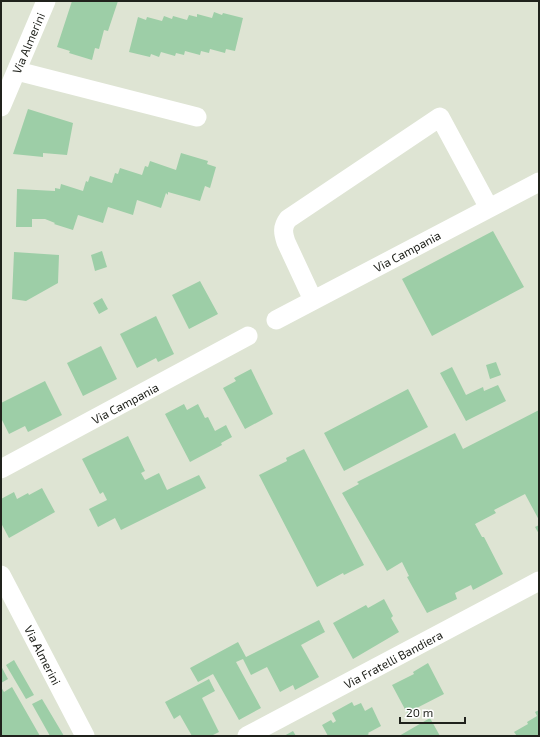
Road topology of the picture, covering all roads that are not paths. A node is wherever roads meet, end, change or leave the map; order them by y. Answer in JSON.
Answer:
{"nodes":[{"id":1,"x":46,"y":1,"type":"edge"},
{"id":2,"x":17,"y":71,"type":"junction"},
{"id":3,"x":1,"y":107,"type":"edge"},
{"id":4,"x":197,"y":117,"type":"dead end"},
{"id":5,"x":539,"y":182,"type":"edge"},
{"id":6,"x":489,"y":208,"type":"junction"},
{"id":7,"x":313,"y":300,"type":"junction"},
{"id":8,"x":276,"y":320,"type":"dead end"},
{"id":9,"x":248,"y":336,"type":"dead end"},
{"id":10,"x":1,"y":469,"type":"edge"},
{"id":11,"x":1,"y":575,"type":"edge"},
{"id":12,"x":539,"y":582,"type":"edge"},
{"id":13,"x":85,"y":736,"type":"edge"},
{"id":14,"x":247,"y":736,"type":"edge"}],
"edges":[{"from":1,"to":2,"type":"street","name":"Via Almerini"},
{"from":2,"to":3,"type":"street","name":"Via Almerini"},
{"from":2,"to":4,"type":"street"},
{"from":5,"to":6,"type":"street","name":"Via Campania"},
{"from":6,"to":7,"type":"street","name":"Via Campania"},
{"from":6,"to":7,"type":"street"},
{"from":7,"to":8,"type":"street","name":"Via Campania"},
{"from":9,"to":10,"type":"street","name":"Via Campania"},
{"from":11,"to":13,"type":"street","name":"Via Almerini"},
{"from":12,"to":14,"type":"street","name":"Via Fratelli Bandiera"}]}
